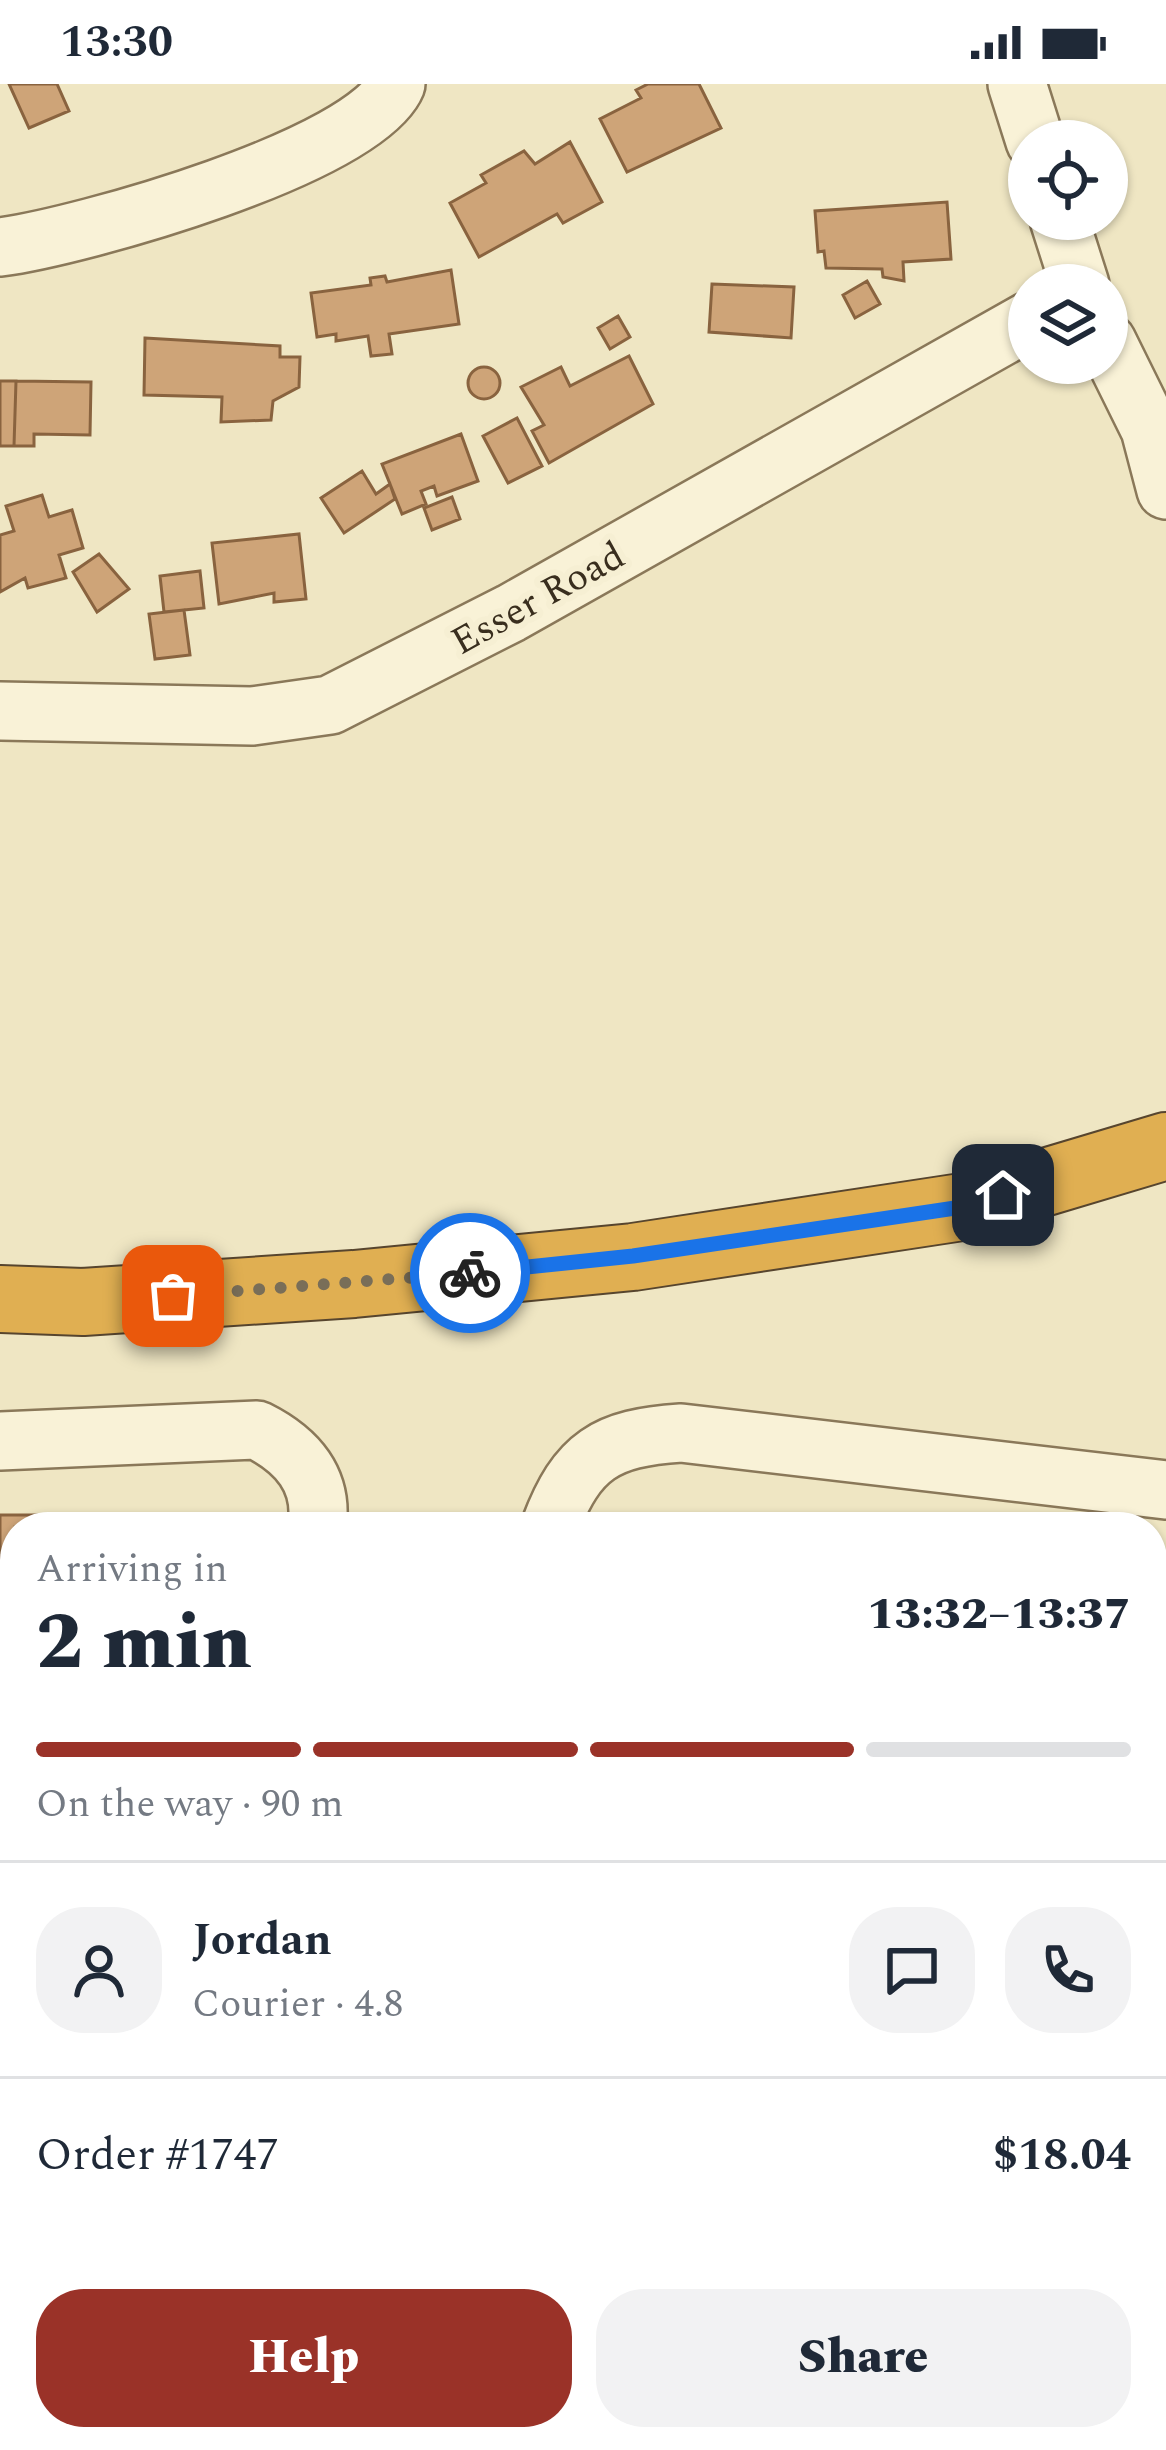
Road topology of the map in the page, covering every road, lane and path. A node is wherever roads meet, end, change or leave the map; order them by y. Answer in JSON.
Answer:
{"nodes":[{"id":1,"x":396,"y":84,"type":"edge"},
{"id":2,"x":1017,"y":84,"type":"edge"},
{"id":3,"x":1028,"y":120,"type":"edge"},
{"id":4,"x":0,"y":247,"type":"edge"},
{"id":5,"x":1008,"y":333,"type":"edge"},
{"id":6,"x":1128,"y":375,"type":"edge"},
{"id":7,"x":1158,"y":423,"type":"edge"},
{"id":8,"x":1166,"y":490,"type":"edge"},
{"id":9,"x":0,"y":711,"type":"edge"},
{"id":10,"x":1166,"y":1146,"type":"edge"},
{"id":11,"x":0,"y":1299,"type":"edge"},
{"id":12,"x":0,"y":1442,"type":"edge"},
{"id":13,"x":1166,"y":1490,"type":"edge"},
{"id":14,"x":320,"y":1512,"type":"edge"},
{"id":15,"x":555,"y":1512,"type":"edge"}],
"edges":[{"from":1,"to":4,"type":"street"},
{"from":2,"to":3,"type":"street"},
{"from":5,"to":9,"type":"street","name":"Esser Road"},
{"from":6,"to":7,"type":"street"},
{"from":7,"to":8,"type":"street"},
{"from":10,"to":11,"type":"highway"},
{"from":12,"to":14,"type":"street"},
{"from":13,"to":15,"type":"street"}]}
